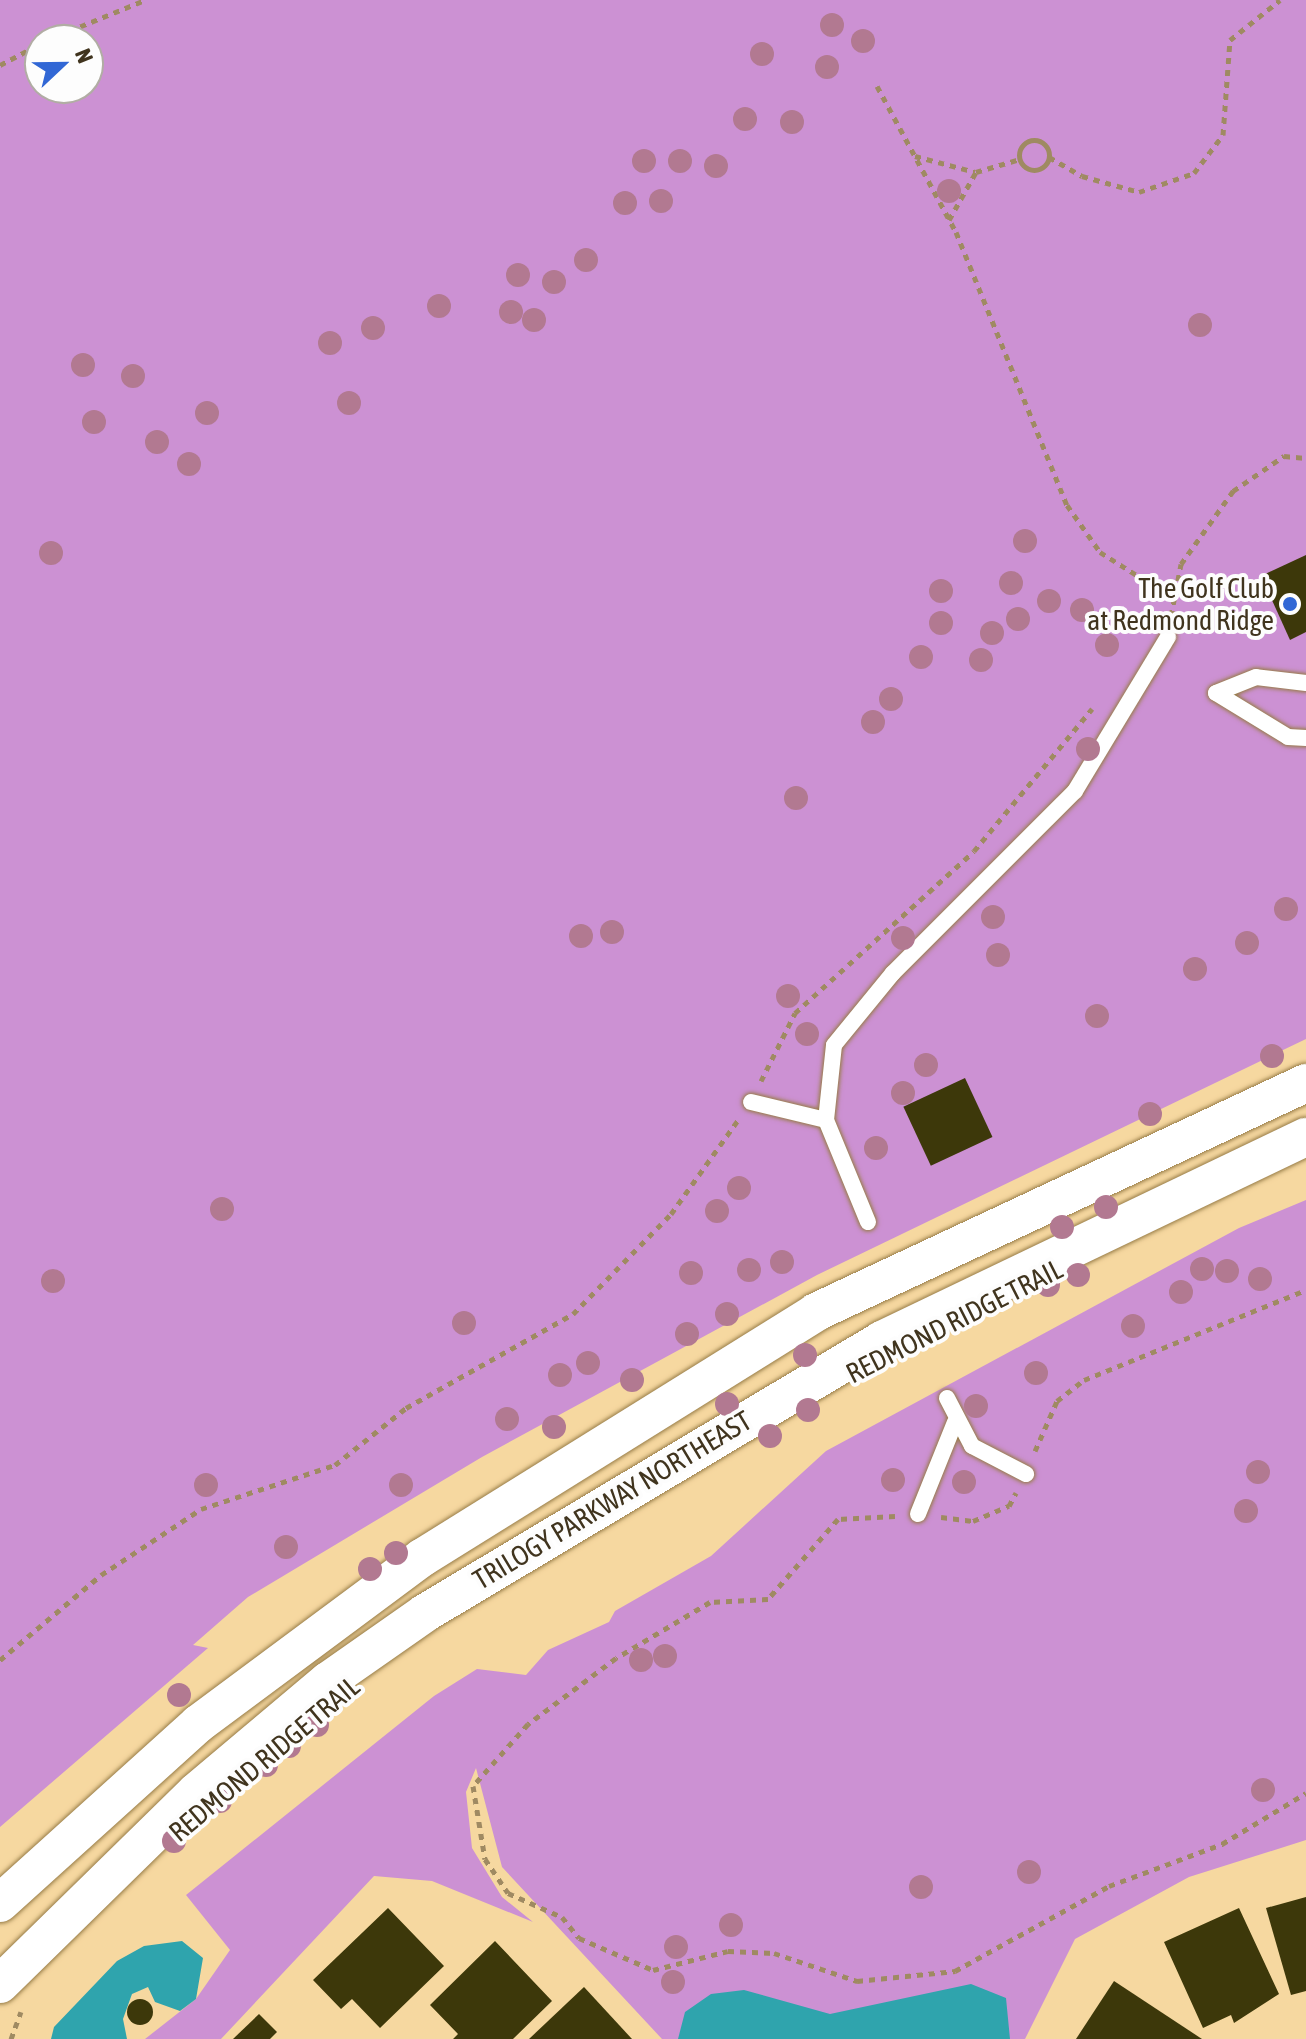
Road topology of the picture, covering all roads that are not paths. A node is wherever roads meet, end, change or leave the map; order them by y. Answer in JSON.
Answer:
{"nodes":[{"id":1,"x":1168,"y":637,"type":"road end"},
{"id":2,"x":1306,"y":683,"type":"edge"},
{"id":3,"x":1306,"y":738,"type":"edge"},
{"id":4,"x":1306,"y":1083,"type":"edge"},
{"id":5,"x":751,"y":1102,"type":"road end"},
{"id":6,"x":826,"y":1120,"type":"junction"},
{"id":7,"x":1306,"y":1137,"type":"edge"},
{"id":8,"x":868,"y":1222,"type":"dead end"},
{"id":9,"x":947,"y":1398,"type":"dead end"},
{"id":10,"x":955,"y":1422,"type":"junction"},
{"id":11,"x":1026,"y":1474,"type":"road end"},
{"id":12,"x":918,"y":1514,"type":"road end"},
{"id":13,"x":0,"y":1903,"type":"edge"},
{"id":14,"x":15,"y":1992,"type":"edge"}],
"edges":[{"from":1,"to":6,"type":"lane"},
{"from":2,"to":3,"type":"lane"},
{"from":4,"to":13,"type":"street","name":"TRILOGY PARKWAY NORTHEAST"},
{"from":5,"to":6,"type":"lane"},
{"from":6,"to":8,"type":"lane"},
{"from":7,"to":14,"type":"street","name":"TRILOGY PARKWAY NORTHEAST"},
{"from":9,"to":10,"type":"lane"},
{"from":10,"to":11,"type":"lane"},
{"from":10,"to":12,"type":"lane"}]}
